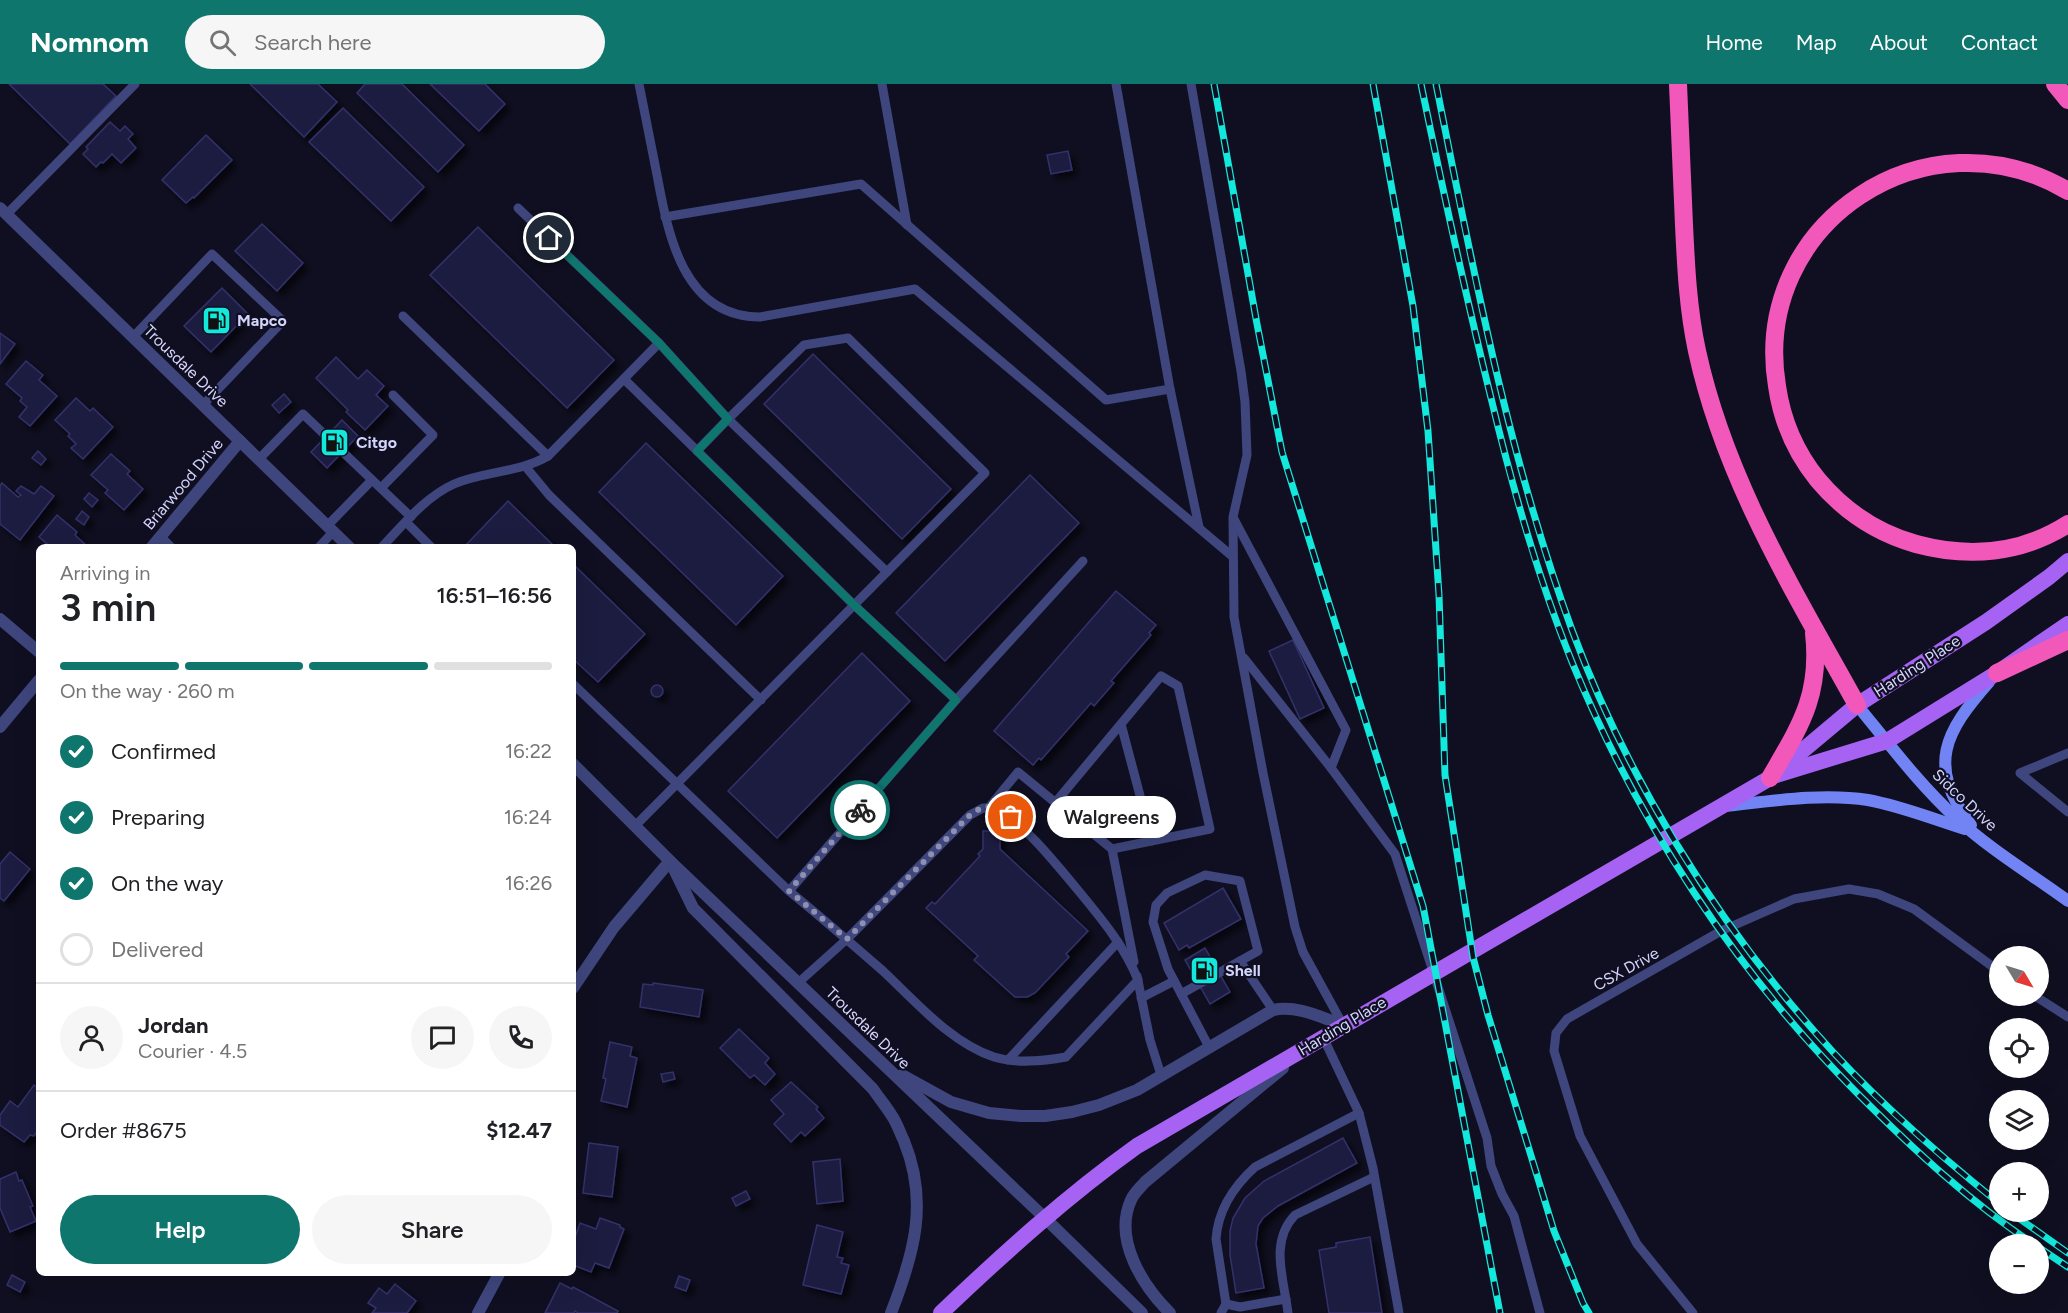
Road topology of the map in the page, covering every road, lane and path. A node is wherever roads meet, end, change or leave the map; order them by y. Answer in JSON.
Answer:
{"nodes":[{"id":1,"x":135,"y":84,"type":"edge"},
{"id":2,"x":639,"y":84,"type":"edge"},
{"id":3,"x":882,"y":84,"type":"edge"},
{"id":4,"x":1116,"y":84,"type":"edge"},
{"id":5,"x":1191,"y":84,"type":"edge"},
{"id":6,"x":1678,"y":84,"type":"edge"},
{"id":7,"x":2055,"y":84,"type":"edge"},
{"id":8,"x":2068,"y":100,"type":"edge"},
{"id":9,"x":2068,"y":191,"type":"edge"},
{"id":10,"x":518,"y":208,"type":"dead end"},
{"id":11,"x":3,"y":211,"type":"edge"},
{"id":12,"x":665,"y":217,"type":"junction"},
{"id":13,"x":907,"y":225,"type":"junction"},
{"id":14,"x":403,"y":316,"type":"dead end"},
{"id":15,"x":133,"y":337,"type":"junction"},
{"id":16,"x":659,"y":343,"type":"junction"},
{"id":17,"x":625,"y":380,"type":"junction"},
{"id":18,"x":1170,"y":389,"type":"junction"},
{"id":19,"x":393,"y":395,"type":"dead end"},
{"id":20,"x":203,"y":405,"type":"junction"},
{"id":21,"x":728,"y":419,"type":"junction"},
{"id":22,"x":240,"y":441,"type":"junction"},
{"id":23,"x":697,"y":451,"type":"junction"},
{"id":24,"x":548,"y":456,"type":"junction"},
{"id":25,"x":259,"y":459,"type":"junction"},
{"id":26,"x":525,"y":466,"type":"junction"},
{"id":27,"x":372,"y":480,"type":"junction"},
{"id":28,"x":381,"y":488,"type":"junction"},
{"id":29,"x":1233,"y":517,"type":"junction"},
{"id":30,"x":408,"y":519,"type":"junction"},
{"id":31,"x":2068,"y":524,"type":"edge"},
{"id":32,"x":1199,"y":528,"type":"junction"},
{"id":33,"x":330,"y":529,"type":"junction"},
{"id":34,"x":160,"y":536,"type":"junction"},
{"id":35,"x":154,"y":544,"type":"edge"},
{"id":36,"x":168,"y":544,"type":"edge"},
{"id":37,"x":321,"y":544,"type":"edge"},
{"id":38,"x":346,"y":544,"type":"edge"},
{"id":39,"x":385,"y":544,"type":"edge"},
{"id":40,"x":429,"y":544,"type":"edge"},
{"id":41,"x":1233,"y":556,"type":"junction"},
{"id":42,"x":1083,"y":561,"type":"dead end"},
{"id":43,"x":2068,"y":561,"type":"edge"},
{"id":44,"x":887,"y":572,"type":"junction"},
{"id":45,"x":854,"y":605,"type":"junction"},
{"id":46,"x":0,"y":619,"type":"edge"},
{"id":47,"x":2068,"y":624,"type":"edge"},
{"id":48,"x":1813,"y":626,"type":"junction"},
{"id":49,"x":2068,"y":640,"type":"edge"},
{"id":50,"x":36,"y":649,"type":"edge"},
{"id":51,"x":1241,"y":654,"type":"junction"},
{"id":52,"x":1996,"y":674,"type":"junction"},
{"id":53,"x":36,"y":684,"type":"edge"},
{"id":54,"x":576,"y":687,"type":"edge"},
{"id":55,"x":761,"y":700,"type":"junction"},
{"id":56,"x":956,"y":700,"type":"junction"},
{"id":57,"x":1857,"y":705,"type":"junction"},
{"id":58,"x":1121,"y":724,"type":"junction"},
{"id":59,"x":0,"y":727,"type":"edge"},
{"id":60,"x":1887,"y":741,"type":"junction"},
{"id":61,"x":2068,"y":753,"type":"edge"},
{"id":62,"x":576,"y":767,"type":"edge"},
{"id":63,"x":1330,"y":768,"type":"junction"},
{"id":64,"x":1770,"y":777,"type":"junction"},
{"id":65,"x":676,"y":785,"type":"junction"},
{"id":66,"x":1056,"y":803,"type":"junction"},
{"id":67,"x":990,"y":806,"type":"junction"},
{"id":68,"x":1718,"y":807,"type":"junction"},
{"id":69,"x":2068,"y":812,"type":"edge"},
{"id":70,"x":636,"y":825,"type":"junction"},
{"id":71,"x":1972,"y":832,"type":"junction"},
{"id":72,"x":1982,"y":840,"type":"junction"},
{"id":73,"x":1152,"y":841,"type":"junction"},
{"id":74,"x":1112,"y":849,"type":"junction"},
{"id":75,"x":670,"y":861,"type":"junction"},
{"id":76,"x":789,"y":891,"type":"junction"},
{"id":77,"x":2068,"y":901,"type":"edge"},
{"id":78,"x":847,"y":939,"type":"junction"},
{"id":79,"x":1118,"y":942,"type":"junction"},
{"id":80,"x":1240,"y":961,"type":"junction"},
{"id":81,"x":1989,"y":964,"type":"edge"},
{"id":82,"x":1138,"y":980,"type":"junction"},
{"id":83,"x":1174,"y":981,"type":"junction"},
{"id":84,"x":798,"y":983,"type":"junction"},
{"id":85,"x":576,"y":984,"type":"edge"},
{"id":86,"x":1181,"y":994,"type":"junction"},
{"id":87,"x":1141,"y":998,"type":"junction"},
{"id":88,"x":2049,"y":1005,"type":"edge"},
{"id":89,"x":1273,"y":1010,"type":"junction"},
{"id":90,"x":2068,"y":1017,"type":"edge"},
{"id":91,"x":1343,"y":1025,"type":"junction"},
{"id":92,"x":1318,"y":1041,"type":"junction"},
{"id":93,"x":1209,"y":1047,"type":"junction"},
{"id":94,"x":1008,"y":1060,"type":"junction"},
{"id":95,"x":880,"y":1062,"type":"junction"},
{"id":96,"x":1161,"y":1075,"type":"junction"},
{"id":97,"x":1359,"y":1113,"type":"junction"},
{"id":98,"x":1374,"y":1177,"type":"junction"},
{"id":99,"x":1046,"y":1219,"type":"junction"},
{"id":100,"x":498,"y":1276,"type":"edge"},
{"id":101,"x":1286,"y":1299,"type":"junction"},
{"id":102,"x":1226,"y":1304,"type":"junction"},
{"id":103,"x":1239,"y":1310,"type":"edge"},
{"id":104,"x":478,"y":1313,"type":"edge"},
{"id":105,"x":891,"y":1313,"type":"edge"},
{"id":106,"x":941,"y":1313,"type":"edge"},
{"id":107,"x":1142,"y":1313,"type":"edge"},
{"id":108,"x":1170,"y":1313,"type":"edge"},
{"id":109,"x":1221,"y":1313,"type":"edge"},
{"id":110,"x":1288,"y":1313,"type":"edge"},
{"id":111,"x":1399,"y":1313,"type":"edge"},
{"id":112,"x":1540,"y":1313,"type":"edge"},
{"id":113,"x":1693,"y":1313,"type":"edge"}],
"edges":[{"from":1,"to":11,"type":"lane"},
{"from":2,"to":12,"type":"lane"},
{"from":3,"to":13,"type":"lane"},
{"from":4,"to":18,"type":"lane"},
{"from":5,"to":29,"type":"lane"},
{"from":6,"to":48,"type":"highway"},
{"from":7,"to":8,"type":"highway"},
{"from":9,"to":31,"type":"highway"},
{"from":10,"to":16,"type":"lane"},
{"from":11,"to":15,"type":"street","name":"Trousdale Drive"},
{"from":12,"to":13,"type":"lane"},
{"from":12,"to":32,"type":"lane"},
{"from":13,"to":18,"type":"lane"},
{"from":14,"to":24,"type":"lane"},
{"from":15,"to":20,"type":"street","name":"Trousdale Drive"},
{"from":15,"to":20,"type":"lane"},
{"from":16,"to":17,"type":"lane"},
{"from":16,"to":21,"type":"lane"},
{"from":17,"to":23,"type":"lane"},
{"from":17,"to":24,"type":"lane"},
{"from":18,"to":32,"type":"lane"},
{"from":19,"to":28,"type":"lane"},
{"from":20,"to":22,"type":"street","name":"Trousdale Drive"},
{"from":21,"to":23,"type":"lane"},
{"from":21,"to":44,"type":"lane"},
{"from":21,"to":44,"type":"lane"},
{"from":22,"to":25,"type":"street","name":"Trousdale Drive"},
{"from":22,"to":34,"type":"street","name":"Briarwood Drive"},
{"from":23,"to":45,"type":"lane"},
{"from":24,"to":26,"type":"lane"},
{"from":25,"to":27,"type":"lane"},
{"from":25,"to":33,"type":"street","name":"Trousdale Drive"},
{"from":26,"to":30,"type":"lane"},
{"from":26,"to":55,"type":"lane"},
{"from":27,"to":28,"type":"lane"},
{"from":27,"to":33,"type":"lane"},
{"from":28,"to":30,"type":"lane"},
{"from":29,"to":41,"type":"lane"},
{"from":29,"to":63,"type":"lane"},
{"from":30,"to":39,"type":"lane"},
{"from":30,"to":40,"type":"lane"},
{"from":32,"to":41,"type":"lane"},
{"from":33,"to":37,"type":"lane"},
{"from":33,"to":38,"type":"street","name":"Trousdale Drive"},
{"from":34,"to":35,"type":"street","name":"Briarwood Drive"},
{"from":34,"to":36,"type":"lane"},
{"from":41,"to":51,"type":"lane"},
{"from":42,"to":56,"type":"lane"},
{"from":43,"to":57,"type":"main road","name":"Harding Place"},
{"from":44,"to":45,"type":"lane"},
{"from":45,"to":55,"type":"lane"},
{"from":45,"to":56,"type":"lane"},
{"from":46,"to":50,"type":"street"},
{"from":47,"to":52,"type":"main road","name":"Harding Place"},
{"from":48,"to":57,"type":"highway"},
{"from":48,"to":64,"type":"highway"},
{"from":49,"to":52,"type":"highway"},
{"from":51,"to":63,"type":"lane"},
{"from":51,"to":91,"type":"lane"},
{"from":52,"to":60,"type":"main road","name":"Harding Place"},
{"from":52,"to":72,"type":"main road"},
{"from":53,"to":59,"type":"street"},
{"from":54,"to":65,"type":"lane"},
{"from":55,"to":65,"type":"lane"},
{"from":56,"to":76,"type":"lane"},
{"from":57,"to":60,"type":"main road","name":"Sidco Drive"},
{"from":57,"to":64,"type":"main road","name":"Harding Place"},
{"from":58,"to":66,"type":"lane"},
{"from":58,"to":73,"type":"lane"},
{"from":58,"to":73,"type":"lane"},
{"from":60,"to":64,"type":"main road","name":"Harding Place"},
{"from":60,"to":71,"type":"main road","name":"Sidco Drive"},
{"from":61,"to":69,"type":"lane"},
{"from":62,"to":70,"type":"street","name":"Trousdale Drive"},
{"from":63,"to":112,"type":"lane"},
{"from":64,"to":68,"type":"main road","name":"Harding Place"},
{"from":65,"to":70,"type":"lane"},
{"from":65,"to":76,"type":"lane"},
{"from":66,"to":67,"type":"lane"},
{"from":66,"to":74,"type":"lane"},
{"from":67,"to":78,"type":"lane"},
{"from":67,"to":79,"type":"lane"},
{"from":68,"to":71,"type":"main road"},
{"from":68,"to":91,"type":"main road","name":"Harding Place"},
{"from":70,"to":75,"type":"street","name":"Trousdale Drive"},
{"from":71,"to":72,"type":"main road","name":"Sidco Drive"},
{"from":72,"to":77,"type":"main road","name":"Sidco Drive"},
{"from":73,"to":74,"type":"lane"},
{"from":74,"to":82,"type":"lane"},
{"from":75,"to":84,"type":"street","name":"Trousdale Drive"},
{"from":75,"to":85,"type":"street"},
{"from":75,"to":105,"type":"street"},
{"from":76,"to":78,"type":"lane"},
{"from":78,"to":84,"type":"lane"},
{"from":78,"to":94,"type":"lane"},
{"from":79,"to":82,"type":"lane"},
{"from":79,"to":94,"type":"lane"},
{"from":80,"to":83,"type":"lane"},
{"from":80,"to":86,"type":"lane"},
{"from":80,"to":89,"type":"lane"},
{"from":81,"to":113,"type":"lane","name":"CSX Drive"},
{"from":82,"to":87,"type":"lane"},
{"from":82,"to":94,"type":"lane"},
{"from":83,"to":86,"type":"lane"},
{"from":83,"to":87,"type":"lane"},
{"from":84,"to":95,"type":"street","name":"Trousdale Drive"},
{"from":86,"to":93,"type":"lane"},
{"from":87,"to":96,"type":"lane"},
{"from":88,"to":90,"type":"lane"},
{"from":89,"to":91,"type":"street"},
{"from":89,"to":93,"type":"street"},
{"from":91,"to":92,"type":"main road","name":"Harding Place"},
{"from":92,"to":97,"type":"lane"},
{"from":92,"to":99,"type":"main road","name":"Harding Place"},
{"from":92,"to":108,"type":"street"},
{"from":93,"to":96,"type":"street"},
{"from":95,"to":96,"type":"street"},
{"from":95,"to":99,"type":"street","name":"Trousdale Drive"},
{"from":97,"to":98,"type":"lane"},
{"from":97,"to":102,"type":"lane"},
{"from":98,"to":101,"type":"lane"},
{"from":98,"to":111,"type":"lane"},
{"from":99,"to":106,"type":"main road","name":"Harding Place"},
{"from":99,"to":107,"type":"street","name":"Trousdale Drive"},
{"from":100,"to":104,"type":"street"},
{"from":101,"to":103,"type":"lane"},
{"from":101,"to":110,"type":"lane"},
{"from":102,"to":103,"type":"lane"},
{"from":102,"to":109,"type":"lane"}]}
